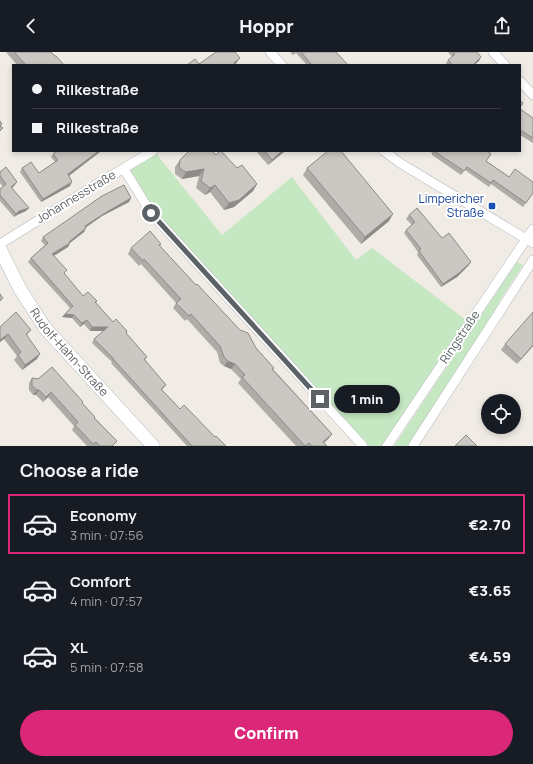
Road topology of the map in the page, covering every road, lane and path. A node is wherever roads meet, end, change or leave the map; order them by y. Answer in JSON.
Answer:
{"nodes":[{"id":1,"x":270,"y":52,"type":"edge"},
{"id":2,"x":493,"y":52,"type":"edge"},
{"id":3,"x":281,"y":64,"type":"edge"},
{"id":4,"x":504,"y":64,"type":"edge"},
{"id":5,"x":521,"y":82,"type":"edge"},
{"id":6,"x":533,"y":95,"type":"edge"},
{"id":7,"x":151,"y":152,"type":"edge"},
{"id":8,"x":385,"y":152,"type":"edge"},
{"id":9,"x":124,"y":169,"type":"junction"},
{"id":10,"x":533,"y":229,"type":"edge"},
{"id":11,"x":529,"y":241,"type":"edge"},
{"id":12,"x":0,"y":244,"type":"edge"},
{"id":13,"x":0,"y":249,"type":"edge"},
{"id":14,"x":533,"y":260,"type":"edge"},
{"id":15,"x":153,"y":446,"type":"edge"},
{"id":16,"x":363,"y":446,"type":"edge"},
{"id":17,"x":387,"y":446,"type":"edge"},
{"id":18,"x":413,"y":446,"type":"edge"}],
"edges":[{"from":1,"to":3,"type":"street"},
{"from":2,"to":4,"type":"street"},
{"from":5,"to":6,"type":"street"},
{"from":7,"to":9,"type":"street","name":"Johannesstraße"},
{"from":8,"to":11,"type":"street"},
{"from":9,"to":12,"type":"street","name":"Johannesstraße"},
{"from":9,"to":16,"type":"street"},
{"from":10,"to":11,"type":"street","name":"Ringstraße"},
{"from":11,"to":17,"type":"street","name":"Ringstraße"},
{"from":13,"to":15,"type":"street","name":"Rudolf-Hahn-Straße"},
{"from":14,"to":18,"type":"street","name":"Ringstraße"}]}
